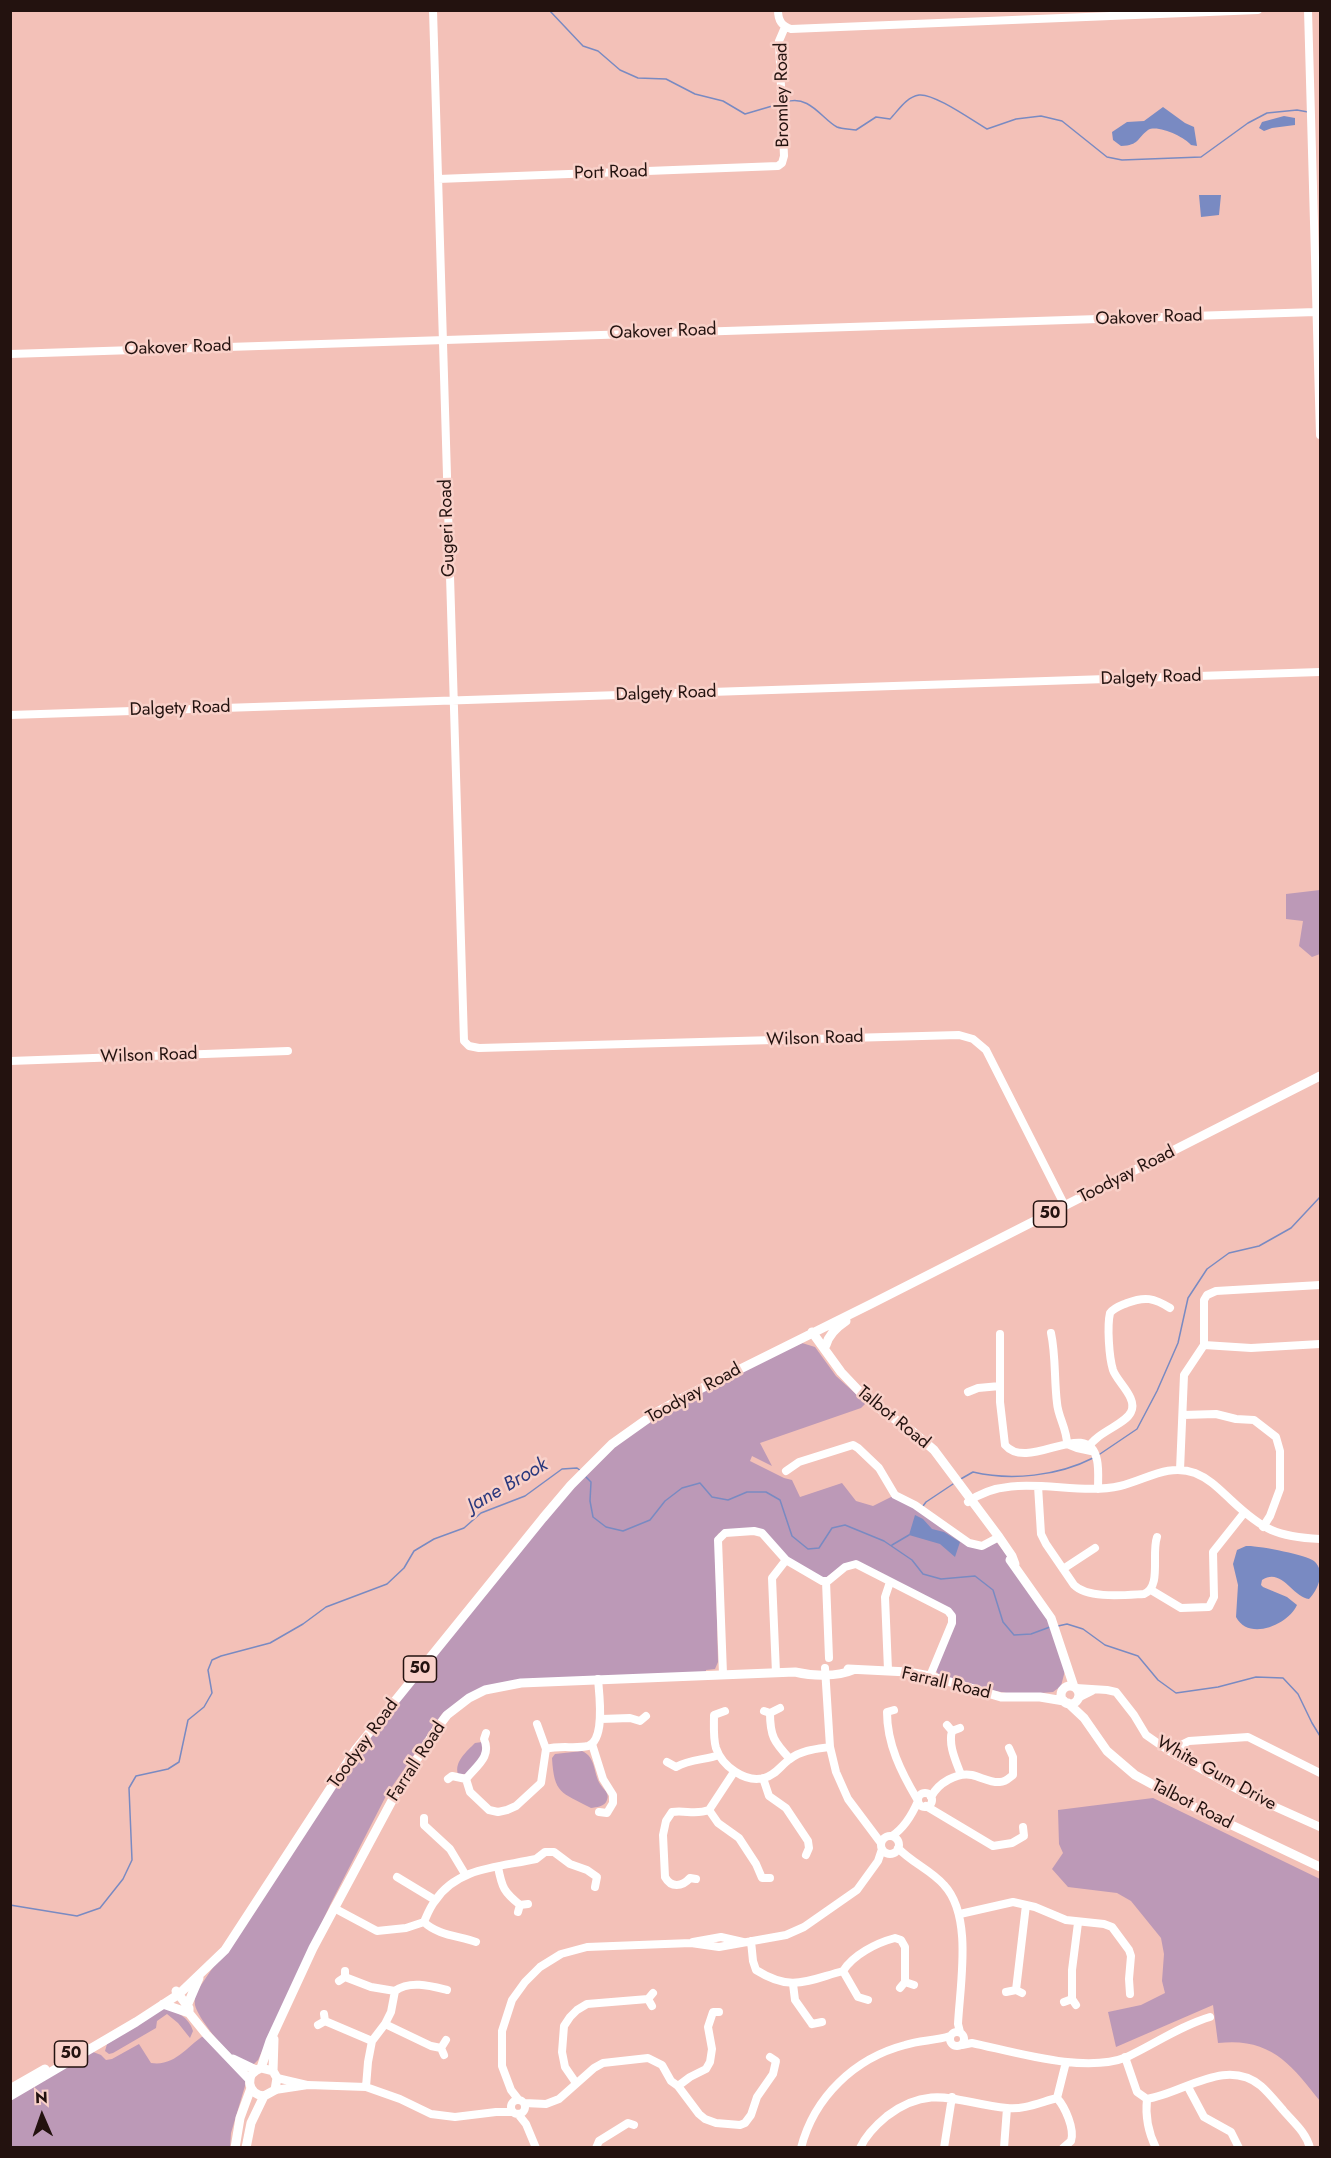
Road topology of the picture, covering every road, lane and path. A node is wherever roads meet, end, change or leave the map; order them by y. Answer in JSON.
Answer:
{"nodes":[{"id":1,"x":433,"y":10,"type":"edge"},
{"id":2,"x":778,"y":10,"type":"edge"},
{"id":3,"x":1258,"y":10,"type":"edge"},
{"id":4,"x":1308,"y":10,"type":"edge"},
{"id":5,"x":1124,"y":13,"type":"edge"},
{"id":6,"x":783,"y":25,"type":"junction"},
{"id":7,"x":1317,"y":162,"type":"edge"},
{"id":8,"x":782,"y":163,"type":"joint"},
{"id":9,"x":438,"y":179,"type":"junction"},
{"id":10,"x":1316,"y":312,"type":"junction"},
{"id":11,"x":442,"y":339,"type":"junction"},
{"id":12,"x":10,"y":354,"type":"edge"},
{"id":13,"x":1320,"y":435,"type":"edge"},
{"id":14,"x":1320,"y":672,"type":"edge"},
{"id":15,"x":453,"y":701,"type":"junction"},
{"id":16,"x":10,"y":715,"type":"edge"},
{"id":17,"x":466,"y":1045,"type":"joint"},
{"id":18,"x":288,"y":1051,"type":"dead end"},
{"id":19,"x":10,"y":1061,"type":"edge"},
{"id":20,"x":1320,"y":1076,"type":"edge"},
{"id":21,"x":1065,"y":1206,"type":"junction"},
{"id":22,"x":1320,"y":1285,"type":"edge"},
{"id":23,"x":871,"y":1304,"type":"junction"},
{"id":24,"x":1170,"y":1308,"type":"dead end"},
{"id":25,"x":815,"y":1331,"type":"junction"},
{"id":26,"x":1051,"y":1333,"type":"dead end"},
{"id":27,"x":1000,"y":1334,"type":"dead end"},
{"id":28,"x":1320,"y":1344,"type":"edge"},
{"id":29,"x":1204,"y":1345,"type":"junction"},
{"id":30,"x":826,"y":1348,"type":"junction"},
{"id":31,"x":1000,"y":1386,"type":"junction"},
{"id":32,"x":968,"y":1392,"type":"dead end"},
{"id":33,"x":1183,"y":1415,"type":"junction"},
{"id":34,"x":1067,"y":1443,"type":"junction"},
{"id":35,"x":1090,"y":1449,"type":"junction"},
{"id":36,"x":786,"y":1470,"type":"dead end"},
{"id":37,"x":1180,"y":1470,"type":"junction"},
{"id":38,"x":1038,"y":1486,"type":"junction"},
{"id":39,"x":1098,"y":1489,"type":"junction"},
{"id":40,"x":971,"y":1503,"type":"junction"},
{"id":41,"x":1244,"y":1513,"type":"junction"},
{"id":42,"x":1263,"y":1527,"type":"junction"},
{"id":43,"x":1157,"y":1537,"type":"dead end"},
{"id":44,"x":997,"y":1539,"type":"junction"},
{"id":45,"x":1320,"y":1539,"type":"edge"},
{"id":46,"x":1095,"y":1548,"type":"dead end"},
{"id":47,"x":786,"y":1560,"type":"junction"},
{"id":48,"x":1063,"y":1569,"type":"junction"},
{"id":49,"x":826,"y":1581,"type":"junction"},
{"id":50,"x":890,"y":1582,"type":"junction"},
{"id":51,"x":1151,"y":1590,"type":"junction"},
{"id":52,"x":829,"y":1658,"type":"dead end"},
{"id":53,"x":888,"y":1670,"type":"junction"},
{"id":54,"x":828,"y":1671,"type":"junction"},
{"id":55,"x":776,"y":1673,"type":"junction"},
{"id":56,"x":723,"y":1674,"type":"junction"},
{"id":57,"x":930,"y":1676,"type":"junction"},
{"id":58,"x":598,"y":1679,"type":"junction"},
{"id":59,"x":1070,"y":1695,"type":"junction"},
{"id":60,"x":780,"y":1708,"type":"dead end"},
{"id":61,"x":888,"y":1709,"type":"dead end"},
{"id":62,"x":725,"y":1711,"type":"dead end"},
{"id":63,"x":646,"y":1716,"type":"dead end"},
{"id":64,"x":601,"y":1719,"type":"junction"},
{"id":65,"x":536,"y":1721,"type":"dead end"},
{"id":66,"x":953,"y":1728,"type":"dead end"},
{"id":67,"x":482,"y":1737,"type":"dead end"},
{"id":68,"x":592,"y":1744,"type":"junction"},
{"id":69,"x":830,"y":1747,"type":"junction"},
{"id":70,"x":1009,"y":1748,"type":"dead end"},
{"id":71,"x":546,"y":1749,"type":"junction"},
{"id":72,"x":720,"y":1755,"type":"junction"},
{"id":73,"x":1177,"y":1756,"type":"junction"},
{"id":74,"x":790,"y":1759,"type":"junction"},
{"id":75,"x":667,"y":1762,"type":"dead end"},
{"id":76,"x":734,"y":1772,"type":"junction"},
{"id":77,"x":1320,"y":1773,"type":"edge"},
{"id":78,"x":451,"y":1775,"type":"dead end"},
{"id":79,"x":961,"y":1775,"type":"junction"},
{"id":80,"x":763,"y":1778,"type":"junction"},
{"id":81,"x":466,"y":1779,"type":"junction"},
{"id":82,"x":925,"y":1799,"type":"junction"},
{"id":83,"x":709,"y":1810,"type":"junction"},
{"id":84,"x":605,"y":1815,"type":"dead end"},
{"id":85,"x":422,"y":1824,"type":"dead end"},
{"id":86,"x":1320,"y":1827,"type":"edge"},
{"id":87,"x":1035,"y":1837,"type":"dead end"},
{"id":88,"x":891,"y":1843,"type":"junction"},
{"id":89,"x":810,"y":1851,"type":"dead end"},
{"id":90,"x":498,"y":1867,"type":"junction"},
{"id":91,"x":1320,"y":1867,"type":"edge"},
{"id":92,"x":465,"y":1874,"type":"junction"},
{"id":93,"x":395,"y":1875,"type":"dead end"},
{"id":94,"x":696,"y":1879,"type":"dead end"},
{"id":95,"x":764,"y":1880,"type":"dead end"},
{"id":96,"x":595,"y":1887,"type":"dead end"},
{"id":97,"x":435,"y":1900,"type":"junction"},
{"id":98,"x":1026,"y":1905,"type":"junction"},
{"id":99,"x":522,"y":1907,"type":"dead end"},
{"id":100,"x":334,"y":1908,"type":"junction"},
{"id":101,"x":960,"y":1914,"type":"junction"},
{"id":102,"x":424,"y":1922,"type":"junction"},
{"id":103,"x":242,"y":1923,"type":"junction"},
{"id":104,"x":1077,"y":1923,"type":"junction"},
{"id":105,"x":748,"y":1942,"type":"junction"},
{"id":106,"x":478,"y":1944,"type":"dead end"},
{"id":107,"x":843,"y":1971,"type":"junction"},
{"id":108,"x":202,"y":1973,"type":"junction"},
{"id":109,"x":343,"y":1976,"type":"dead end"},
{"id":110,"x":793,"y":1984,"type":"junction"},
{"id":111,"x":906,"y":1985,"type":"dead end"},
{"id":112,"x":395,"y":1991,"type":"junction"},
{"id":113,"x":449,"y":1991,"type":"dead end"},
{"id":114,"x":1006,"y":1992,"type":"dead end"},
{"id":115,"x":175,"y":1993,"type":"junction"},
{"id":116,"x":1130,"y":1994,"type":"dead end"},
{"id":117,"x":651,"y":1999,"type":"dead end"},
{"id":118,"x":868,"y":2000,"type":"dead end"},
{"id":119,"x":1071,"y":2002,"type":"dead end"},
{"id":120,"x":163,"y":2004,"type":"junction"},
{"id":121,"x":187,"y":2010,"type":"junction"},
{"id":122,"x":714,"y":2010,"type":"dead end"},
{"id":123,"x":1210,"y":2017,"type":"dead end"},
{"id":124,"x":322,"y":2020,"type":"dead end"},
{"id":125,"x":822,"y":2022,"type":"dead end"},
{"id":126,"x":385,"y":2024,"type":"junction"},
{"id":127,"x":275,"y":2031,"type":"junction"},
{"id":128,"x":957,"y":2038,"type":"junction"},
{"id":129,"x":446,"y":2040,"type":"dead end"},
{"id":130,"x":372,"y":2041,"type":"junction"},
{"id":131,"x":1125,"y":2057,"type":"junction"},
{"id":132,"x":230,"y":2058,"type":"junction"},
{"id":133,"x":777,"y":2058,"type":"dead end"},
{"id":134,"x":1066,"y":2062,"type":"junction"},
{"id":135,"x":258,"y":2069,"type":"junction"},
{"id":136,"x":275,"y":2075,"type":"junction"},
{"id":137,"x":576,"y":2083,"type":"junction"},
{"id":138,"x":250,"y":2084,"type":"junction"},
{"id":139,"x":308,"y":2085,"type":"junction"},
{"id":140,"x":678,"y":2086,"type":"junction"},
{"id":141,"x":366,"y":2087,"type":"junction"},
{"id":142,"x":1188,"y":2087,"type":"junction"},
{"id":143,"x":10,"y":2089,"type":"edge"},
{"id":144,"x":275,"y":2090,"type":"junction"},
{"id":145,"x":10,"y":2096,"type":"edge"},
{"id":146,"x":264,"y":2096,"type":"junction"},
{"id":147,"x":952,"y":2097,"type":"junction"},
{"id":148,"x":1057,"y":2098,"type":"junction"},
{"id":149,"x":1147,"y":2099,"type":"junction"},
{"id":150,"x":518,"y":2107,"type":"junction"},
{"id":151,"x":1007,"y":2108,"type":"junction"},
{"id":152,"x":630,"y":2122,"type":"dead end"},
{"id":153,"x":235,"y":2148,"type":"edge"},
{"id":154,"x":246,"y":2148,"type":"edge"},
{"id":155,"x":536,"y":2148,"type":"edge"},
{"id":156,"x":596,"y":2148,"type":"edge"},
{"id":157,"x":801,"y":2148,"type":"edge"},
{"id":158,"x":860,"y":2148,"type":"edge"},
{"id":159,"x":944,"y":2148,"type":"edge"},
{"id":160,"x":1004,"y":2148,"type":"edge"},
{"id":161,"x":1063,"y":2148,"type":"edge"},
{"id":162,"x":1156,"y":2148,"type":"edge"},
{"id":163,"x":1239,"y":2148,"type":"edge"},
{"id":164,"x":1310,"y":2148,"type":"edge"}],
"edges":[{"from":1,"to":9,"type":"street","name":"Gugeri Road"},
{"from":2,"to":6,"type":"street","name":"Bromley Road"},
{"from":3,"to":5,"type":"street"},
{"from":4,"to":7,"type":"street"},
{"from":5,"to":6,"type":"street"},
{"from":6,"to":8,"type":"street","name":"Bromley Road"},
{"from":7,"to":10,"type":"street"},
{"from":8,"to":9,"type":"street","name":"Port Road"},
{"from":9,"to":11,"type":"street","name":"Gugeri Road"},
{"from":10,"to":11,"type":"street","name":"Oakover Road"},
{"from":10,"to":13,"type":"street"},
{"from":11,"to":12,"type":"street","name":"Oakover Road"},
{"from":11,"to":15,"type":"street","name":"Gugeri Road"},
{"from":14,"to":15,"type":"street","name":"Dalgety Road"},
{"from":15,"to":16,"type":"street","name":"Dalgety Road"},
{"from":15,"to":17,"type":"street","name":"Gugeri Road"},
{"from":17,"to":21,"type":"street","name":"Wilson Road"},
{"from":18,"to":19,"type":"street","name":"Wilson Road"},
{"from":20,"to":21,"type":"main road","name":"Toodyay Road","number":"50"},
{"from":21,"to":23,"type":"main road","name":"Toodyay Road","number":"50"},
{"from":22,"to":29,"type":"street"},
{"from":23,"to":25,"type":"main road","name":"Toodyay Road","number":"50"},
{"from":23,"to":30,"type":"main road"},
{"from":24,"to":35,"type":"street"},
{"from":25,"to":30,"type":"main road","name":"Talbot Road"},
{"from":25,"to":103,"type":"main road","name":"Toodyay Road","number":"50"},
{"from":26,"to":34,"type":"street"},
{"from":27,"to":31,"type":"street"},
{"from":28,"to":29,"type":"street"},
{"from":29,"to":33,"type":"street"},
{"from":30,"to":40,"type":"main road","name":"Talbot Road"},
{"from":31,"to":32,"type":"street"},
{"from":31,"to":34,"type":"street"},
{"from":33,"to":37,"type":"street"},
{"from":33,"to":42,"type":"street"},
{"from":34,"to":35,"type":"street"},
{"from":35,"to":39,"type":"street"},
{"from":36,"to":44,"type":"street"},
{"from":37,"to":39,"type":"street"},
{"from":37,"to":41,"type":"street"},
{"from":38,"to":39,"type":"street"},
{"from":38,"to":40,"type":"street"},
{"from":38,"to":48,"type":"street"},
{"from":40,"to":44,"type":"main road","name":"Talbot Road"},
{"from":41,"to":42,"type":"street"},
{"from":41,"to":51,"type":"street"},
{"from":42,"to":45,"type":"street"},
{"from":43,"to":51,"type":"street"},
{"from":44,"to":59,"type":"main road","name":"Talbot Road"},
{"from":46,"to":48,"type":"street"},
{"from":47,"to":49,"type":"street"},
{"from":47,"to":55,"type":"street"},
{"from":47,"to":56,"type":"street"},
{"from":48,"to":51,"type":"street"},
{"from":49,"to":50,"type":"street"},
{"from":49,"to":52,"type":"street"},
{"from":50,"to":53,"type":"street"},
{"from":50,"to":57,"type":"street"},
{"from":53,"to":54,"type":"main road","name":"Farrall Road"},
{"from":53,"to":57,"type":"main road","name":"Farrall Road"},
{"from":54,"to":55,"type":"main road","name":"Farrall Road"},
{"from":54,"to":69,"type":"street"},
{"from":55,"to":56,"type":"main road","name":"Farrall Road"},
{"from":56,"to":58,"type":"main road","name":"Farrall Road"},
{"from":57,"to":59,"type":"main road","name":"Farrall Road"},
{"from":58,"to":64,"type":"street"},
{"from":58,"to":100,"type":"main road","name":"Farrall Road"},
{"from":59,"to":73,"type":"street","name":"White Gum Drive"},
{"from":59,"to":91,"type":"main road","name":"Talbot Road"},
{"from":60,"to":74,"type":"street"},
{"from":61,"to":82,"type":"street"},
{"from":62,"to":72,"type":"street"},
{"from":63,"to":64,"type":"street"},
{"from":64,"to":68,"type":"street"},
{"from":65,"to":71,"type":"street"},
{"from":66,"to":79,"type":"street"},
{"from":67,"to":81,"type":"street"},
{"from":68,"to":71,"type":"street"},
{"from":68,"to":84,"type":"street"},
{"from":69,"to":74,"type":"street"},
{"from":69,"to":88,"type":"street"},
{"from":70,"to":79,"type":"street"},
{"from":71,"to":81,"type":"street"},
{"from":72,"to":75,"type":"street"},
{"from":72,"to":76,"type":"street"},
{"from":73,"to":77,"type":"street"},
{"from":73,"to":86,"type":"street","name":"White Gum Drive"},
{"from":74,"to":80,"type":"street"},
{"from":76,"to":80,"type":"street"},
{"from":76,"to":83,"type":"street"},
{"from":78,"to":81,"type":"street"},
{"from":79,"to":82,"type":"street"},
{"from":80,"to":89,"type":"street"},
{"from":82,"to":87,"type":"street"},
{"from":82,"to":88,"type":"street"},
{"from":83,"to":94,"type":"street"},
{"from":83,"to":95,"type":"street"},
{"from":85,"to":92,"type":"street"},
{"from":88,"to":101,"type":"street"},
{"from":88,"to":105,"type":"street"},
{"from":90,"to":92,"type":"street"},
{"from":90,"to":96,"type":"street"},
{"from":90,"to":99,"type":"street"},
{"from":92,"to":97,"type":"street"},
{"from":93,"to":97,"type":"street"},
{"from":97,"to":102,"type":"street"},
{"from":98,"to":101,"type":"street"},
{"from":98,"to":104,"type":"street"},
{"from":98,"to":114,"type":"street"},
{"from":100,"to":102,"type":"street"},
{"from":100,"to":127,"type":"main road","name":"Farrall Road"},
{"from":101,"to":128,"type":"street"},
{"from":102,"to":106,"type":"street"},
{"from":103,"to":108,"type":"main road","name":"Toodyay Road","number":"50"},
{"from":103,"to":115,"type":"main road","name":"Toodyay Road","number":"50"},
{"from":104,"to":116,"type":"street"},
{"from":104,"to":119,"type":"street"},
{"from":105,"to":110,"type":"street"},
{"from":105,"to":150,"type":"street"},
{"from":107,"to":110,"type":"street"},
{"from":107,"to":111,"type":"street"},
{"from":107,"to":118,"type":"street"},
{"from":108,"to":115,"type":"main road","name":"Toodyay Road","number":"50"},
{"from":108,"to":121,"type":"main road"},
{"from":109,"to":112,"type":"street"},
{"from":110,"to":125,"type":"street"},
{"from":112,"to":113,"type":"street"},
{"from":112,"to":126,"type":"street"},
{"from":115,"to":120,"type":"main road","name":"Toodyay Road","number":"50"},
{"from":115,"to":121,"type":"main road"},
{"from":115,"to":143,"type":"main road","name":"Toodyay Road","number":"50"},
{"from":117,"to":137,"type":"street"},
{"from":120,"to":121,"type":"main road"},
{"from":120,"to":145,"type":"main road","name":"Toodyay Road","number":"50"},
{"from":121,"to":132,"type":"main road"},
{"from":122,"to":140,"type":"street"},
{"from":123,"to":131,"type":"street"},
{"from":124,"to":130,"type":"street"},
{"from":126,"to":129,"type":"street"},
{"from":126,"to":130,"type":"street"},
{"from":127,"to":135,"type":"main road","name":"Farrall Road"},
{"from":127,"to":136,"type":"main road","name":"Farrall Road"},
{"from":128,"to":134,"type":"street"},
{"from":128,"to":157,"type":"street"},
{"from":130,"to":141,"type":"street"},
{"from":131,"to":134,"type":"street"},
{"from":131,"to":149,"type":"street"},
{"from":132,"to":135,"type":"main road"},
{"from":132,"to":138,"type":"main road"},
{"from":133,"to":140,"type":"street"},
{"from":134,"to":148,"type":"street"},
{"from":135,"to":136,"type":"main road"},
{"from":135,"to":138,"type":"main road","name":"Farrall Road"},
{"from":136,"to":139,"type":"street"},
{"from":136,"to":144,"type":"main road","name":"Farrall Road"},
{"from":137,"to":140,"type":"street"},
{"from":137,"to":150,"type":"street"},
{"from":138,"to":146,"type":"main road"},
{"from":138,"to":153,"type":"main road","name":"Farrall Road"},
{"from":139,"to":141,"type":"street"},
{"from":139,"to":144,"type":"street"},
{"from":141,"to":150,"type":"street"},
{"from":142,"to":149,"type":"street"},
{"from":142,"to":163,"type":"street"},
{"from":142,"to":164,"type":"street"},
{"from":144,"to":146,"type":"main road"},
{"from":146,"to":154,"type":"main road"},
{"from":147,"to":151,"type":"street"},
{"from":147,"to":158,"type":"street"},
{"from":147,"to":159,"type":"street"},
{"from":148,"to":151,"type":"street"},
{"from":148,"to":161,"type":"street"},
{"from":149,"to":162,"type":"street"},
{"from":150,"to":155,"type":"street"},
{"from":151,"to":160,"type":"street"},
{"from":152,"to":156,"type":"street"}]}
